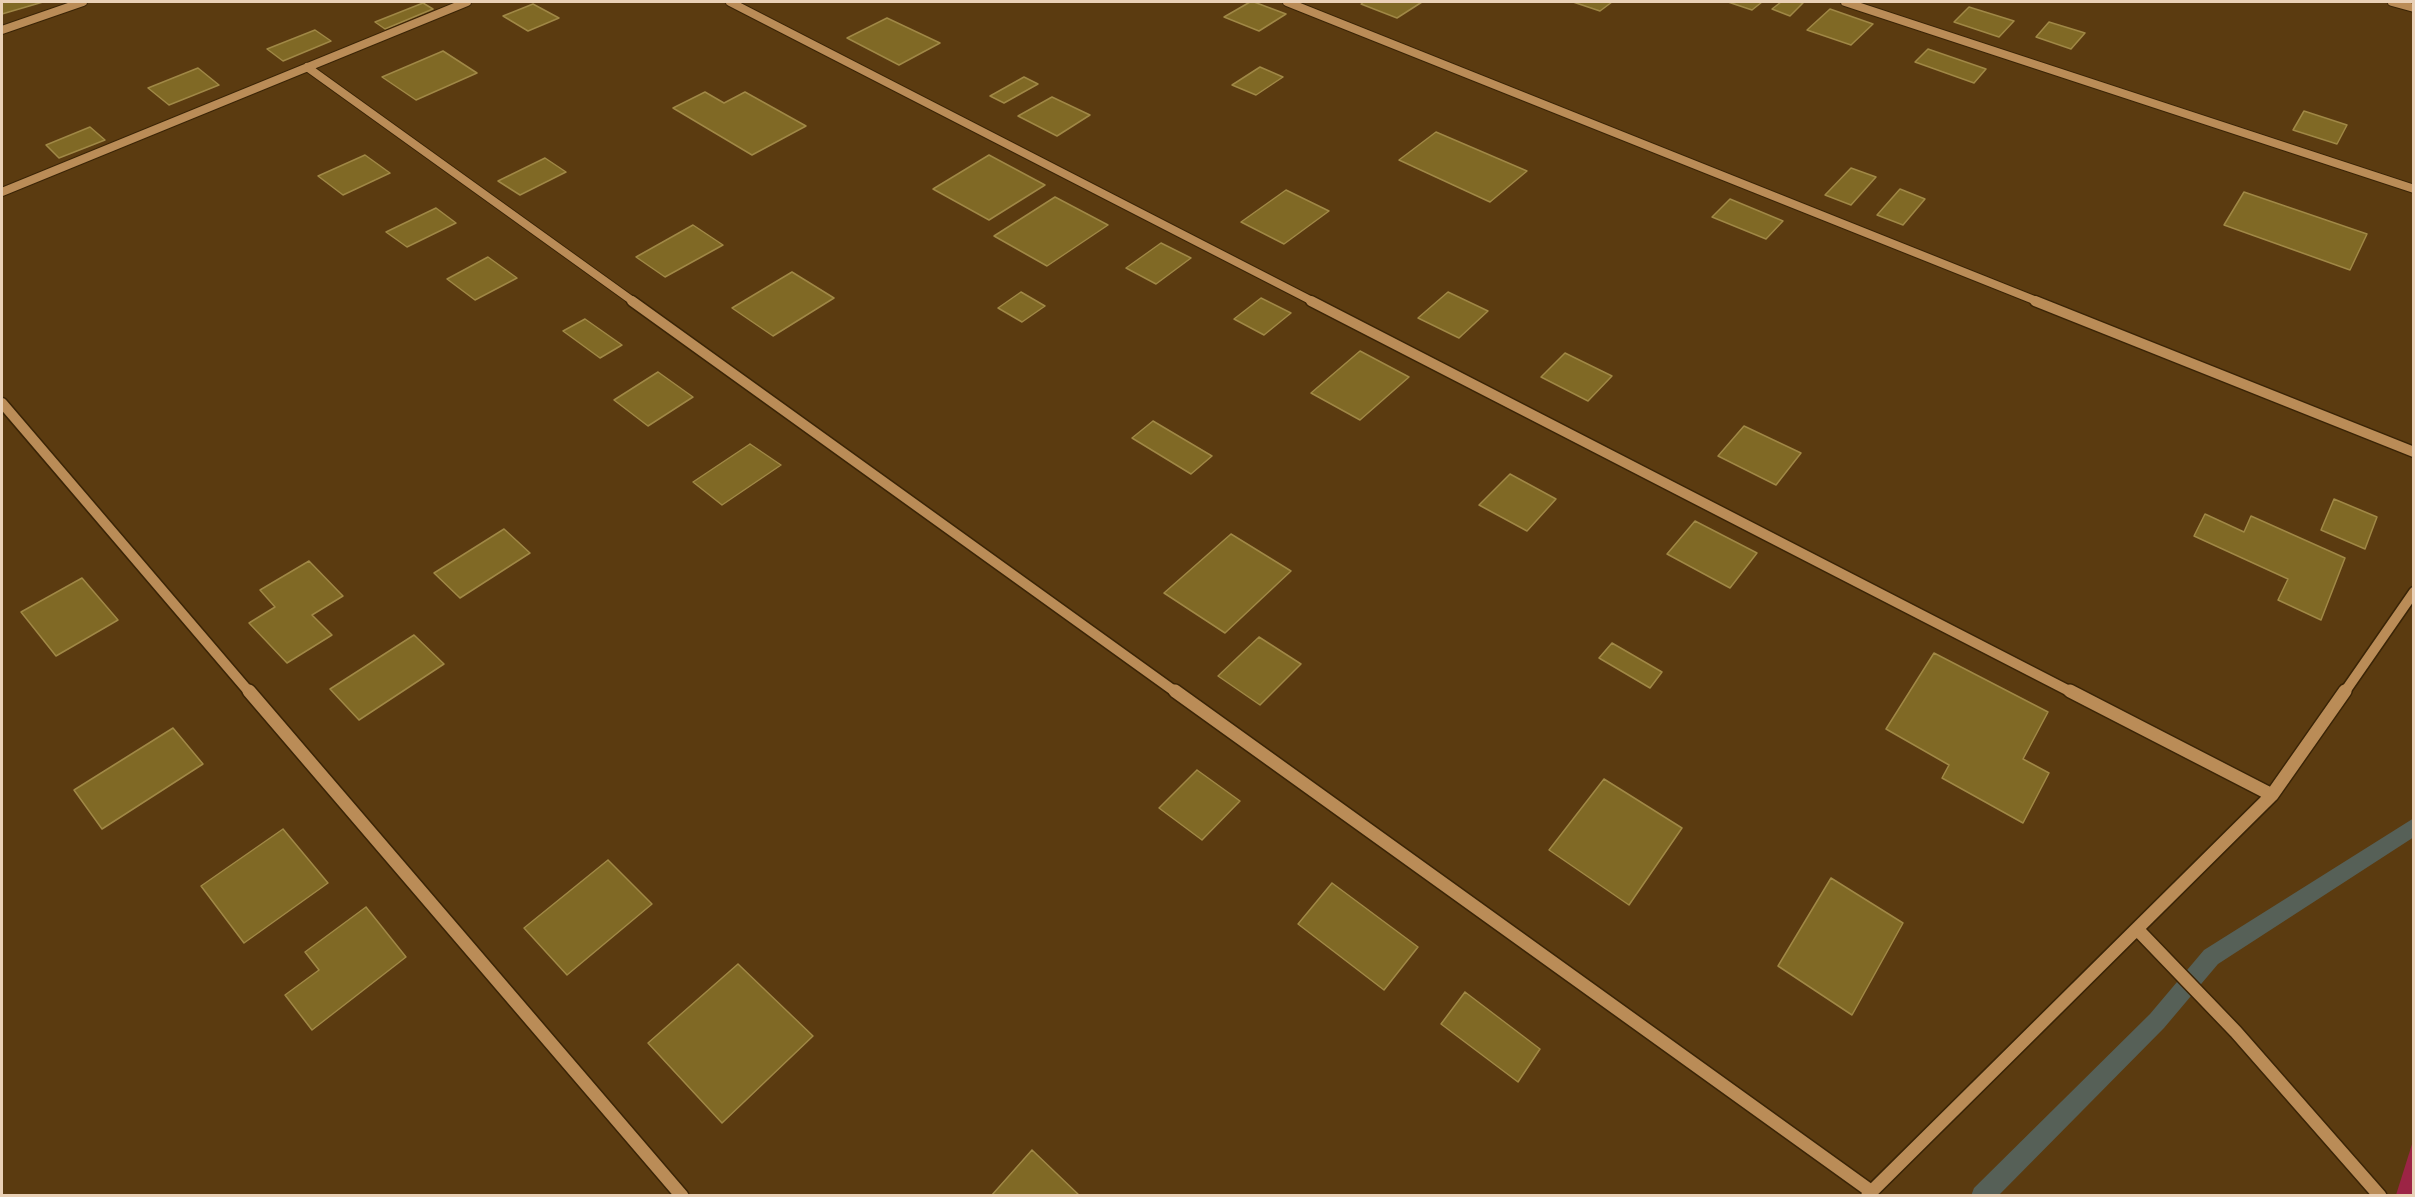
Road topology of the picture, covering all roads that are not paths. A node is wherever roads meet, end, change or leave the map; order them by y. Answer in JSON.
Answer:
{"nodes":[{"id":1,"x":83,"y":2,"type":"edge"},
{"id":2,"x":467,"y":2,"type":"edge"},
{"id":3,"x":730,"y":2,"type":"edge"},
{"id":4,"x":1287,"y":2,"type":"edge"},
{"id":5,"x":1845,"y":2,"type":"edge"},
{"id":6,"x":2392,"y":2,"type":"edge"},
{"id":7,"x":2414,"y":8,"type":"edge"},
{"id":8,"x":2,"y":30,"type":"edge"},
{"id":9,"x":307,"y":67,"type":"junction"},
{"id":10,"x":2414,"y":189,"type":"edge"},
{"id":11,"x":2,"y":192,"type":"edge"},
{"id":12,"x":2,"y":403,"type":"edge"},
{"id":13,"x":2414,"y":452,"type":"edge"},
{"id":14,"x":2414,"y":592,"type":"edge"},
{"id":15,"x":2272,"y":795,"type":"junction"},
{"id":16,"x":2137,"y":929,"type":"junction"},
{"id":17,"x":1870,"y":1194,"type":"edge"},
{"id":18,"x":682,"y":1196,"type":"edge"},
{"id":19,"x":2380,"y":1196,"type":"edge"}],
"edges":[{"from":1,"to":8,"type":"street"},
{"from":2,"to":9,"type":"street"},
{"from":3,"to":15,"type":"street"},
{"from":4,"to":13,"type":"street"},
{"from":5,"to":10,"type":"street"},
{"from":6,"to":7,"type":"street"},
{"from":9,"to":11,"type":"street"},
{"from":9,"to":17,"type":"street"},
{"from":12,"to":18,"type":"street"},
{"from":14,"to":15,"type":"street"},
{"from":15,"to":16,"type":"street"},
{"from":16,"to":17,"type":"street"},
{"from":16,"to":19,"type":"street"}]}
